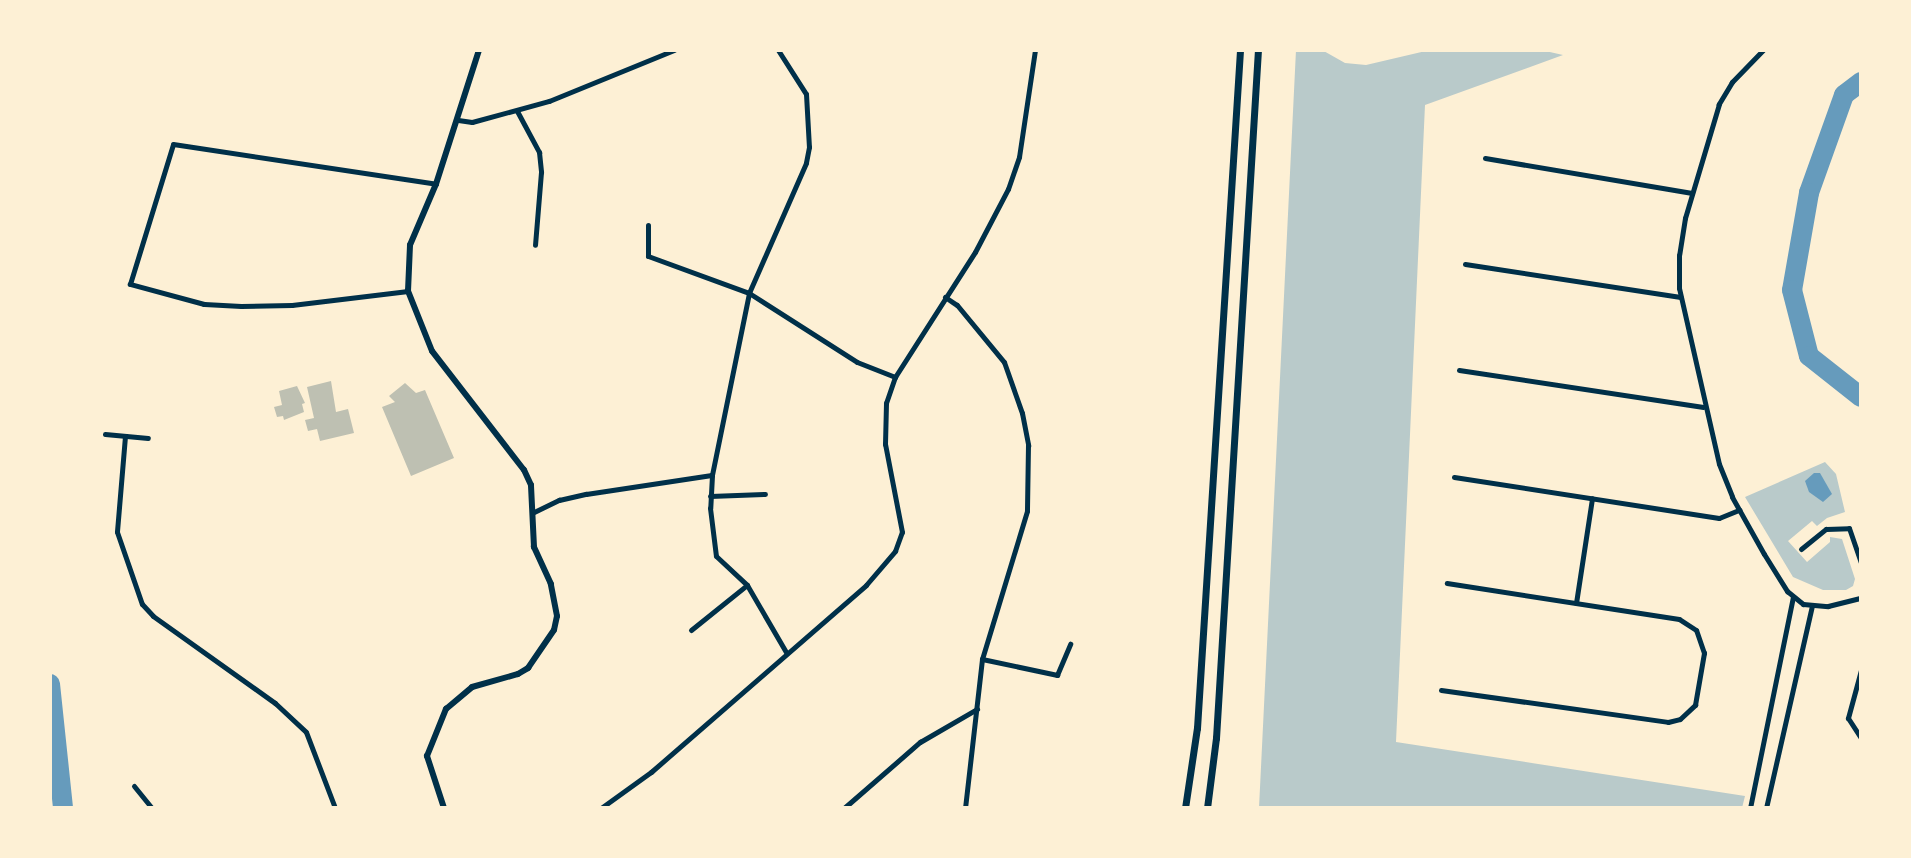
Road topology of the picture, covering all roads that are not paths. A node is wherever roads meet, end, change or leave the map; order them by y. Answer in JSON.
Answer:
{"nodes":[{"id":1,"x":479,"y":50,"type":"edge"},
{"id":2,"x":674,"y":50,"type":"edge"},
{"id":3,"x":778,"y":50,"type":"edge"},
{"id":4,"x":1035,"y":50,"type":"edge"},
{"id":5,"x":1240,"y":50,"type":"edge"},
{"id":6,"x":1258,"y":50,"type":"edge"},
{"id":7,"x":1763,"y":50,"type":"edge"},
{"id":8,"x":517,"y":111,"type":"junction"},
{"id":9,"x":458,"y":120,"type":"junction"},
{"id":10,"x":1485,"y":158,"type":"dead end"},
{"id":11,"x":436,"y":184,"type":"junction"},
{"id":12,"x":1692,"y":193,"type":"junction"},
{"id":13,"x":648,"y":225,"type":"dead end"},
{"id":14,"x":535,"y":245,"type":"dead end"},
{"id":15,"x":1465,"y":264,"type":"dead end"},
{"id":16,"x":408,"y":291,"type":"junction"},
{"id":17,"x":749,"y":293,"type":"junction"},
{"id":18,"x":945,"y":297,"type":"junction"},
{"id":19,"x":1680,"y":297,"type":"junction"},
{"id":20,"x":1459,"y":370,"type":"dead end"},
{"id":21,"x":895,"y":377,"type":"junction"},
{"id":22,"x":1703,"y":407,"type":"junction"},
{"id":23,"x":105,"y":434,"type":"dead end"},
{"id":24,"x":125,"y":436,"type":"junction"},
{"id":25,"x":148,"y":438,"type":"dead end"},
{"id":26,"x":712,"y":475,"type":"junction"},
{"id":27,"x":1454,"y":477,"type":"dead end"},
{"id":28,"x":765,"y":494,"type":"dead end"},
{"id":29,"x":710,"y":496,"type":"junction"},
{"id":30,"x":1592,"y":498,"type":"junction"},
{"id":31,"x":1739,"y":510,"type":"junction"},
{"id":32,"x":534,"y":512,"type":"junction"},
{"id":33,"x":1801,"y":549,"type":"dead end"},
{"id":34,"x":1861,"y":563,"type":"edge"},
{"id":35,"x":1447,"y":583,"type":"dead end"},
{"id":36,"x":747,"y":585,"type":"junction"},
{"id":37,"x":1793,"y":597,"type":"junction"},
{"id":38,"x":1861,"y":598,"type":"edge"},
{"id":39,"x":1576,"y":603,"type":"junction"},
{"id":40,"x":1812,"y":606,"type":"junction"},
{"id":41,"x":691,"y":630,"type":"dead end"},
{"id":42,"x":1070,"y":644,"type":"dead end"},
{"id":43,"x":786,"y":652,"type":"junction"},
{"id":44,"x":982,"y":659,"type":"junction"},
{"id":45,"x":1861,"y":670,"type":"edge"},
{"id":46,"x":1441,"y":690,"type":"dead end"},
{"id":47,"x":977,"y":709,"type":"junction"},
{"id":48,"x":1861,"y":738,"type":"edge"},
{"id":49,"x":134,"y":786,"type":"dead end"},
{"id":50,"x":152,"y":808,"type":"edge"},
{"id":51,"x":335,"y":808,"type":"edge"},
{"id":52,"x":444,"y":808,"type":"edge"},
{"id":53,"x":601,"y":808,"type":"edge"},
{"id":54,"x":844,"y":808,"type":"edge"},
{"id":55,"x":965,"y":808,"type":"edge"},
{"id":56,"x":1185,"y":808,"type":"edge"},
{"id":57,"x":1207,"y":808,"type":"edge"},
{"id":58,"x":1750,"y":808,"type":"edge"},
{"id":59,"x":1766,"y":808,"type":"edge"}],
"edges":[{"from":1,"to":9,"type":"street"},
{"from":2,"to":8,"type":"street"},
{"from":3,"to":17,"type":"street"},
{"from":4,"to":18,"type":"street"},
{"from":5,"to":56,"type":"main road"},
{"from":6,"to":57,"type":"main road"},
{"from":7,"to":12,"type":"street"},
{"from":8,"to":9,"type":"street"},
{"from":8,"to":14,"type":"street"},
{"from":9,"to":11,"type":"street"},
{"from":10,"to":12,"type":"street"},
{"from":11,"to":16,"type":"street"},
{"from":11,"to":16,"type":"street"},
{"from":12,"to":19,"type":"street"},
{"from":13,"to":17,"type":"street"},
{"from":15,"to":19,"type":"street"},
{"from":16,"to":32,"type":"street"},
{"from":17,"to":21,"type":"street"},
{"from":17,"to":26,"type":"street"},
{"from":18,"to":21,"type":"street"},
{"from":18,"to":44,"type":"street"},
{"from":19,"to":22,"type":"street"},
{"from":20,"to":22,"type":"street"},
{"from":21,"to":43,"type":"street"},
{"from":22,"to":31,"type":"street"},
{"from":23,"to":24,"type":"street"},
{"from":24,"to":25,"type":"street"},
{"from":24,"to":51,"type":"street"},
{"from":26,"to":29,"type":"street"},
{"from":26,"to":32,"type":"street"},
{"from":27,"to":30,"type":"street"},
{"from":28,"to":29,"type":"street"},
{"from":29,"to":36,"type":"street"},
{"from":30,"to":31,"type":"street"},
{"from":30,"to":39,"type":"street"},
{"from":31,"to":37,"type":"street"},
{"from":32,"to":52,"type":"street"},
{"from":33,"to":34,"type":"street"},
{"from":35,"to":39,"type":"street"},
{"from":36,"to":41,"type":"street"},
{"from":36,"to":43,"type":"street"},
{"from":37,"to":40,"type":"street"},
{"from":37,"to":58,"type":"street"},
{"from":38,"to":40,"type":"street"},
{"from":39,"to":46,"type":"street"},
{"from":40,"to":59,"type":"street"},
{"from":42,"to":44,"type":"street"},
{"from":43,"to":53,"type":"street"},
{"from":44,"to":47,"type":"street"},
{"from":45,"to":48,"type":"street"},
{"from":47,"to":54,"type":"street"},
{"from":47,"to":55,"type":"street"},
{"from":49,"to":50,"type":"street"}]}
